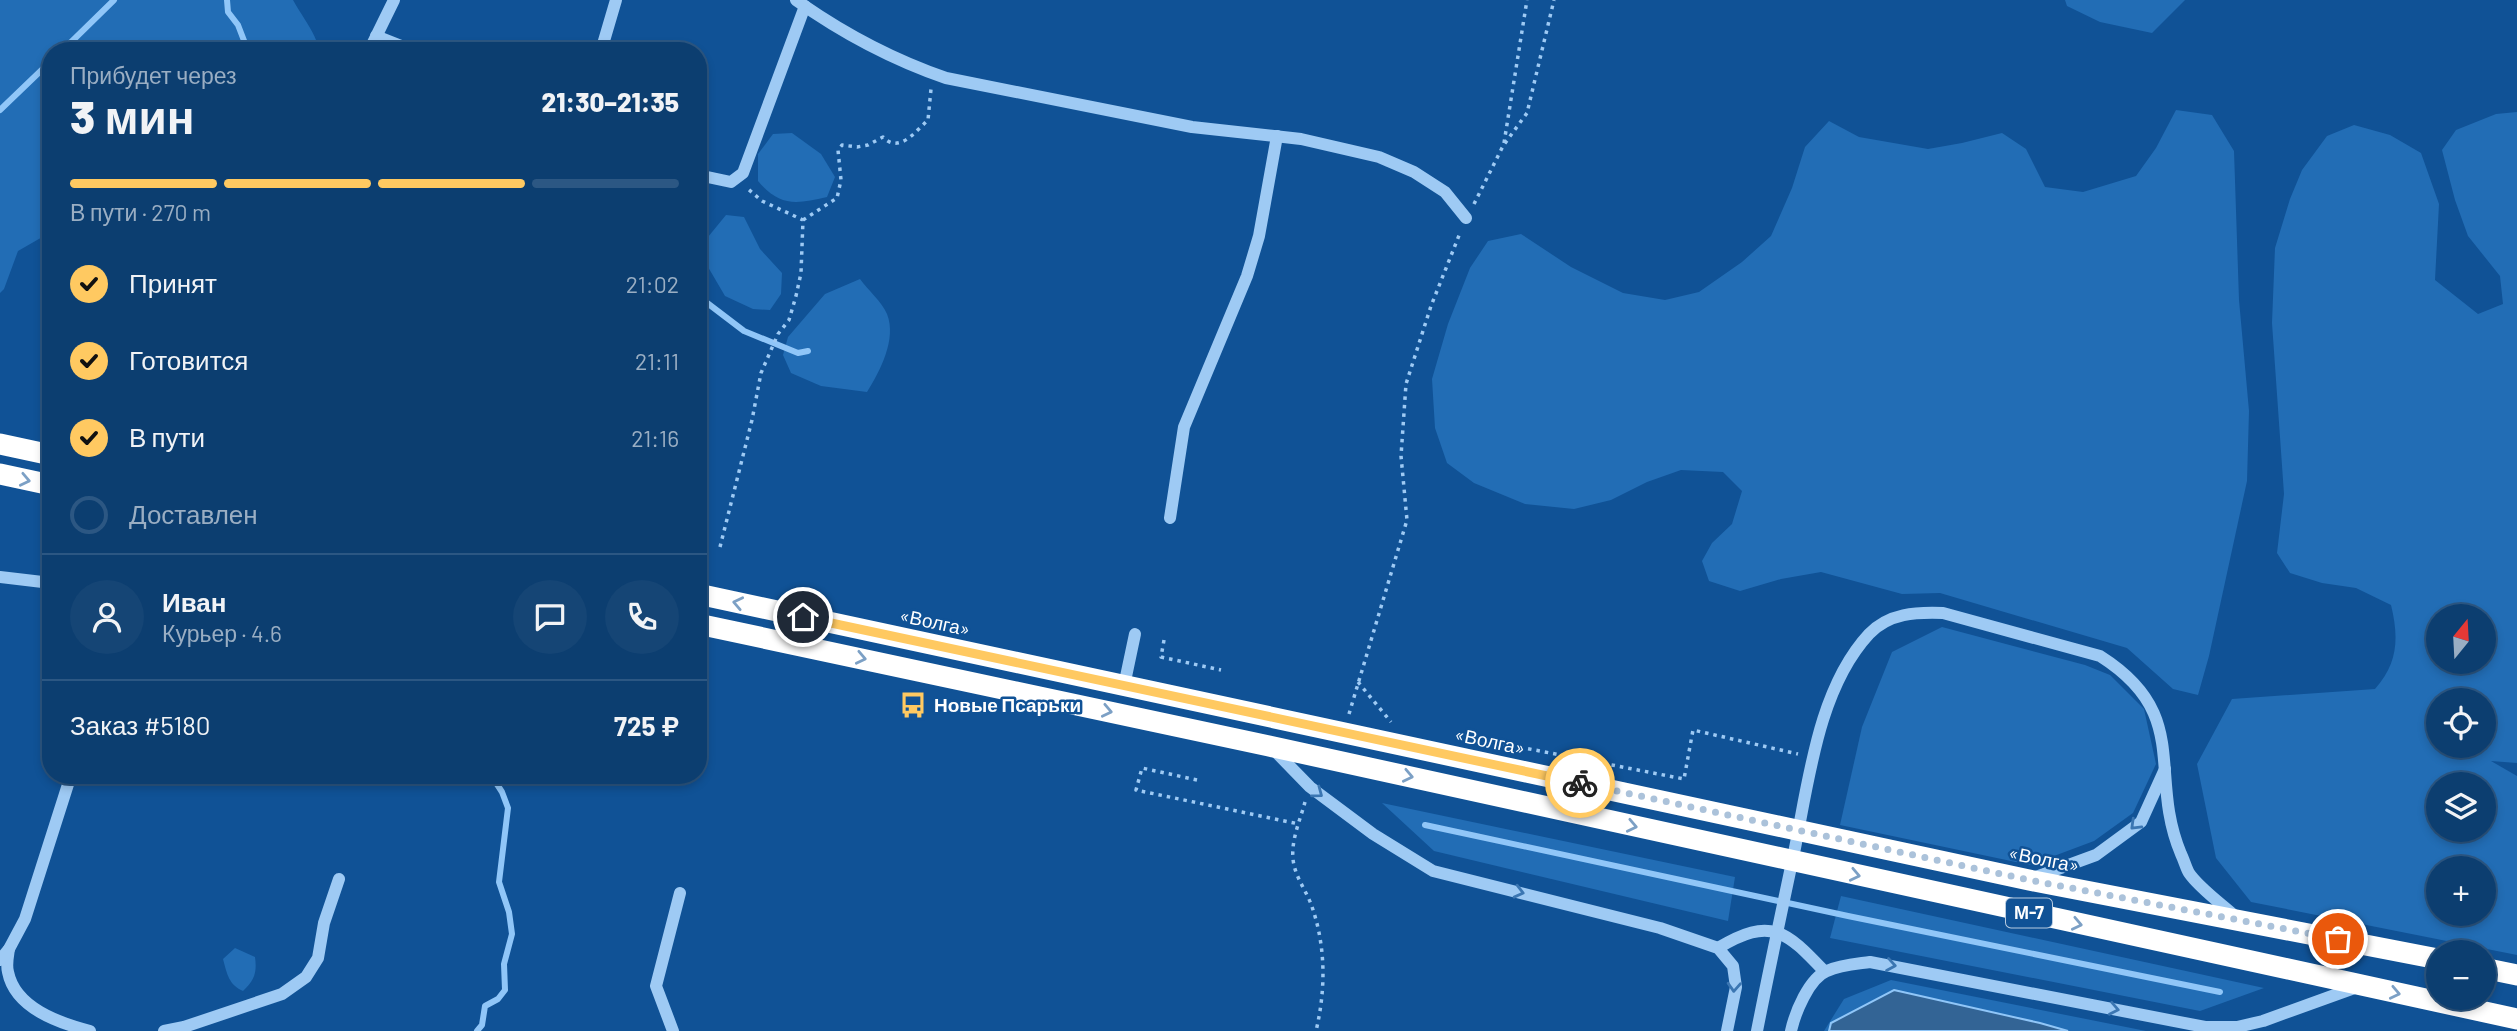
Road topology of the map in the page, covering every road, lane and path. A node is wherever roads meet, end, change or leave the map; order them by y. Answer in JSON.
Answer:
{"nodes":[{"id":1,"x":394,"y":0,"type":"edge"},
{"id":2,"x":616,"y":0,"type":"edge"},
{"id":3,"x":1527,"y":0,"type":"edge"},
{"id":4,"x":1554,"y":0,"type":"edge"},
{"id":5,"x":800,"y":3,"type":"edge"},
{"id":6,"x":376,"y":36,"type":"junction"},
{"id":7,"x":373,"y":42,"type":"edge"},
{"id":8,"x":391,"y":42,"type":"edge"},
{"id":9,"x":604,"y":42,"type":"edge"},
{"id":10,"x":932,"y":73,"type":"junction"},
{"id":11,"x":1277,"y":136,"type":"junction"},
{"id":12,"x":1503,"y":146,"type":"junction"},
{"id":13,"x":739,"y":176,"type":"junction"},
{"id":14,"x":707,"y":177,"type":"edge"},
{"id":15,"x":1466,"y":218,"type":"junction"},
{"id":16,"x":803,"y":220,"type":"junction"},
{"id":17,"x":0,"y":444,"type":"edge"},
{"id":18,"x":42,"y":453,"type":"edge"},
{"id":19,"x":0,"y":474,"type":"edge"},
{"id":20,"x":42,"y":483,"type":"edge"},
{"id":21,"x":1170,"y":518,"type":"dead end"},
{"id":22,"x":720,"y":547,"type":"dead end"},
{"id":23,"x":0,"y":577,"type":"edge"},
{"id":24,"x":42,"y":582,"type":"edge"},
{"id":25,"x":707,"y":596,"type":"edge"},
{"id":26,"x":707,"y":626,"type":"edge"},
{"id":27,"x":1135,"y":634,"type":"dead end"},
{"id":28,"x":1164,"y":640,"type":"dead end"},
{"id":29,"x":1221,"y":670,"type":"dead end"},
{"id":30,"x":1358,"y":682,"type":"junction"},
{"id":31,"x":1124,"y":686,"type":"junction"},
{"id":32,"x":1404,"y":724,"type":"dead end"},
{"id":33,"x":1343,"y":733,"type":"junction"},
{"id":34,"x":1470,"y":737,"type":"dead end"},
{"id":35,"x":1269,"y":746,"type":"junction"},
{"id":36,"x":1810,"y":756,"type":"junction"},
{"id":37,"x":2166,"y":765,"type":"junction"},
{"id":38,"x":1198,"y":780,"type":"dead end"},
{"id":39,"x":68,"y":784,"type":"edge"},
{"id":40,"x":1310,"y":786,"type":"junction"},
{"id":41,"x":1299,"y":824,"type":"junction"},
{"id":42,"x":339,"y":879,"type":"dead end"},
{"id":43,"x":2029,"y":880,"type":"junction"},
{"id":44,"x":680,"y":893,"type":"dead end"},
{"id":45,"x":2238,"y":919,"type":"junction"},
{"id":46,"x":1718,"y":948,"type":"junction"},
{"id":47,"x":9,"y":949,"type":"junction"},
{"id":48,"x":2426,"y":957,"type":"edge"},
{"id":49,"x":0,"y":960,"type":"edge"},
{"id":50,"x":1824,"y":971,"type":"junction"},
{"id":51,"x":2496,"y":971,"type":"edge"},
{"id":52,"x":2517,"y":975,"type":"edge"},
{"id":53,"x":2360,"y":986,"type":"junction"},
{"id":54,"x":2517,"y":1019,"type":"edge"},
{"id":55,"x":90,"y":1031,"type":"edge"},
{"id":56,"x":164,"y":1031,"type":"edge"},
{"id":57,"x":673,"y":1031,"type":"edge"},
{"id":58,"x":1316,"y":1031,"type":"edge"},
{"id":59,"x":1727,"y":1031,"type":"edge"},
{"id":60,"x":1757,"y":1031,"type":"edge"},
{"id":61,"x":1791,"y":1031,"type":"edge"}],
"edges":[{"from":1,"to":6,"type":"street"},
{"from":2,"to":9,"type":"street"},
{"from":3,"to":12,"type":"path"},
{"from":4,"to":12,"type":"path"},
{"from":5,"to":10,"type":"street"},
{"from":5,"to":13,"type":"street"},
{"from":6,"to":7,"type":"street"},
{"from":6,"to":8,"type":"street"},
{"from":10,"to":11,"type":"street"},
{"from":10,"to":16,"type":"path"},
{"from":11,"to":15,"type":"street"},
{"from":11,"to":21,"type":"street"},
{"from":12,"to":15,"type":"path"},
{"from":13,"to":14,"type":"street"},
{"from":13,"to":16,"type":"path"},
{"from":15,"to":30,"type":"path"},
{"from":16,"to":22,"type":"path"},
{"from":17,"to":18,"type":"highway"},
{"from":19,"to":20,"type":"highway","one_way":true},
{"from":23,"to":24,"type":"street"},
{"from":31,"to":25,"type":"highway","name":"«Волга»","number":"М-7","one_way":true},
{"from":26,"to":35,"type":"highway","number":"М-7","one_way":true},
{"from":27,"to":31,"type":"street"},
{"from":28,"to":29,"type":"path"},
{"from":30,"to":32,"type":"path"},
{"from":30,"to":33,"type":"path"},
{"from":31,"to":33,"type":"highway","name":"«Волга»","number":"М-7"},
{"from":33,"to":43,"type":"highway","name":"«Волга»","number":"М-7"},
{"from":34,"to":36,"type":"path"},
{"from":35,"to":40,"type":"street"},
{"from":35,"to":53,"type":"highway","number":"М-7","one_way":true},
{"from":36,"to":37,"type":"street"},
{"from":36,"to":60,"type":"street"},
{"from":37,"to":43,"type":"street","one_way":true},
{"from":37,"to":45,"type":"street"},
{"from":38,"to":41,"type":"path"},
{"from":39,"to":47,"type":"street"},
{"from":40,"to":41,"type":"path"},
{"from":40,"to":46,"type":"street","one_way":true},
{"from":41,"to":58,"type":"path"},
{"from":42,"to":56,"type":"street"},
{"from":43,"to":45,"type":"highway","name":"«Волга»","number":"М-7"},
{"from":44,"to":57,"type":"street"},
{"from":45,"to":48,"type":"highway","name":"«Волга»","number":"М-7"},
{"from":46,"to":50,"type":"street"},
{"from":46,"to":59,"type":"street","one_way":true},
{"from":47,"to":49,"type":"street"},
{"from":47,"to":55,"type":"street"},
{"from":50,"to":53,"type":"street","one_way":true},
{"from":50,"to":61,"type":"street"},
{"from":51,"to":52,"type":"highway"},
{"from":53,"to":54,"type":"highway","number":"М-7","one_way":true}]}
